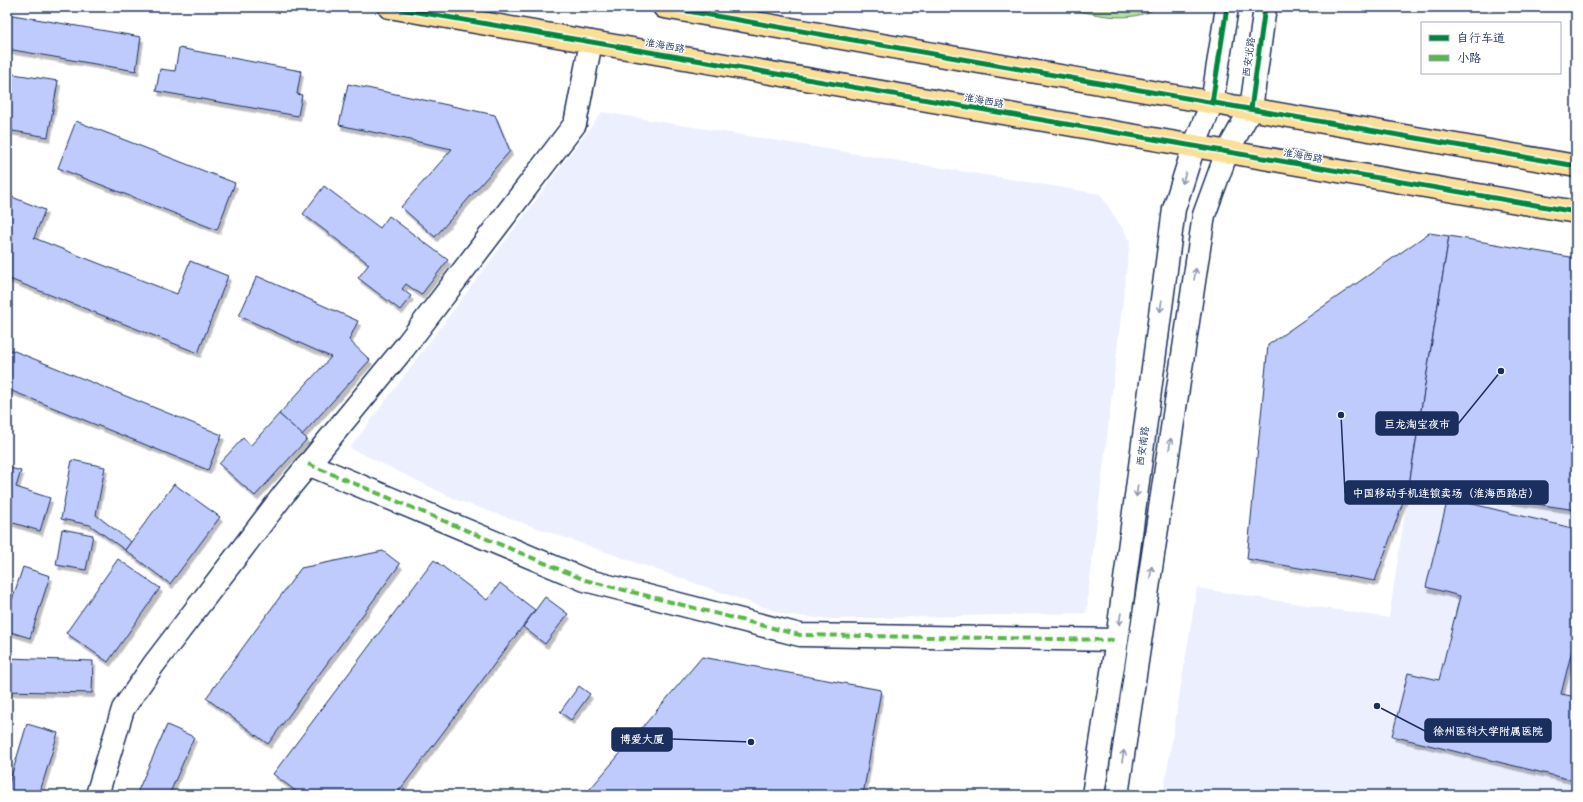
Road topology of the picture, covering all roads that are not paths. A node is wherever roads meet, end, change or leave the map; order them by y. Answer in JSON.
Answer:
{"nodes":[{"id":1,"x":389,"y":7,"type":"edge"},
{"id":2,"x":664,"y":7,"type":"edge"},
{"id":3,"x":1227,"y":7,"type":"edge"},
{"id":4,"x":1266,"y":7,"type":"edge"},
{"id":5,"x":591,"y":42,"type":"junction"},
{"id":6,"x":1212,"y":103,"type":"junction"},
{"id":7,"x":1251,"y":109,"type":"junction"},
{"id":8,"x":1194,"y":146,"type":"junction"},
{"id":9,"x":1227,"y":152,"type":"junction"},
{"id":10,"x":1576,"y":166,"type":"edge"},
{"id":11,"x":1576,"y":212,"type":"edge"},
{"id":12,"x":308,"y":464,"type":"junction"},
{"id":13,"x":1117,"y":640,"type":"junction"},
{"id":14,"x":97,"y":795,"type":"edge"},
{"id":15,"x":1093,"y":795,"type":"edge"},
{"id":16,"x":1117,"y":795,"type":"edge"}],
"edges":[{"from":1,"to":5,"type":"main road","name":"淮海西路"},
{"from":2,"to":6,"type":"main road"},
{"from":3,"to":6,"type":"street"},
{"from":4,"to":7,"type":"street","name":"西安北路"},
{"from":5,"to":8,"type":"main road","name":"淮海西路"},
{"from":5,"to":12,"type":"street"},
{"from":6,"to":7,"type":"main road"},
{"from":6,"to":8,"type":"street","name":"西安南路"},
{"from":7,"to":9,"type":"street"},
{"from":7,"to":10,"type":"main road"},
{"from":8,"to":9,"type":"main road","name":"淮海西路"},
{"from":8,"to":13,"type":"street","name":"西安南路","one_way":true},
{"from":9,"to":11,"type":"main road","name":"淮海西路"},
{"from":16,"to":9,"type":"street","one_way":true},
{"from":12,"to":13,"type":"street"},
{"from":12,"to":14,"type":"street"},
{"from":13,"to":15,"type":"street","name":"西安南路"}]}
